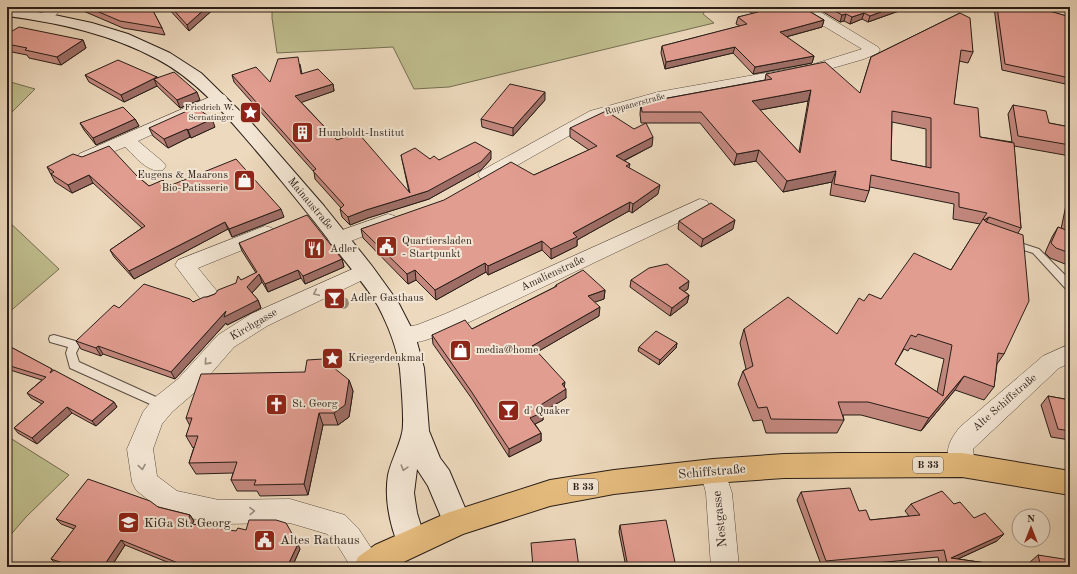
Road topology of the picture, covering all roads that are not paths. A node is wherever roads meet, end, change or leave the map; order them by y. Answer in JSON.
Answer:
{"nodes":[{"id":1,"x":802,"y":7,"type":"edge"},
{"id":2,"x":41,"y":11,"type":"edge"},
{"id":3,"x":7,"y":12,"type":"edge"},
{"id":4,"x":219,"y":98,"type":"junction"},
{"id":5,"x":126,"y":139,"type":"junction"},
{"id":6,"x":85,"y":158,"type":"edge"},
{"id":7,"x":156,"y":166,"type":"dead end"},
{"id":8,"x":471,"y":185,"type":"edge"},
{"id":9,"x":700,"y":205,"type":"dead end"},
{"id":10,"x":402,"y":215,"type":"edge"},
{"id":11,"x":281,"y":227,"type":"edge"},
{"id":12,"x":338,"y":239,"type":"junction"},
{"id":13,"x":1002,"y":240,"type":"edge"},
{"id":14,"x":364,"y":271,"type":"junction"},
{"id":15,"x":1070,"y":286,"type":"edge"},
{"id":16,"x":210,"y":296,"type":"edge"},
{"id":17,"x":403,"y":335,"type":"junction"},
{"id":18,"x":54,"y":339,"type":"dead end"},
{"id":19,"x":1070,"y":353,"type":"edge"},
{"id":20,"x":163,"y":405,"type":"junction"},
{"id":21,"x":416,"y":431,"type":"junction"},
{"id":22,"x":962,"y":465,"type":"junction"},
{"id":23,"x":713,"y":471,"type":"junction"},
{"id":24,"x":1070,"y":483,"type":"edge"},
{"id":25,"x":457,"y":522,"type":"junction"},
{"id":26,"x":410,"y":542,"type":"junction"},
{"id":27,"x":368,"y":567,"type":"edge"},
{"id":28,"x":725,"y":567,"type":"edge"}],
"edges":[{"from":1,"to":8,"type":"street","name":"Ruppanerstraße"},
{"from":2,"to":3,"type":"main road","name":"Mainaustraße"},
{"from":2,"to":4,"type":"main road","name":"Mainaustraße"},
{"from":4,"to":5,"type":"street"},
{"from":4,"to":12,"type":"main road","name":"Mainaustraße"},
{"from":5,"to":6,"type":"street"},
{"from":5,"to":7,"type":"street"},
{"from":9,"to":17,"type":"street","name":"Amalienstraße"},
{"from":10,"to":12,"type":"street"},
{"from":11,"to":16,"type":"street"},
{"from":12,"to":14,"type":"main road","name":"Mainaustraße"},
{"from":13,"to":15,"type":"lane"},
{"from":14,"to":17,"type":"main road","name":"Mainaustraße"},
{"from":14,"to":20,"type":"street","name":"Kirchgasse","one_way":true},
{"from":17,"to":21,"type":"main road","name":"Mainaustraße"},
{"from":18,"to":20,"type":"lane"},
{"from":19,"to":22,"type":"street","name":"Alte Schiffstraße"},
{"from":20,"to":27,"type":"street","name":"Kirchgasse","one_way":true},
{"from":21,"to":25,"type":"main road"},
{"from":21,"to":26,"type":"main road","name":"Mainaustraße","one_way":true},
{"from":22,"to":23,"type":"main road","name":"Schiffstraße","number":"B 33"},
{"from":22,"to":24,"type":"main road","name":"Schiffstraße","number":"B 33"},
{"from":23,"to":25,"type":"main road","name":"Schiffstraße","number":"B 33"},
{"from":23,"to":28,"type":"street","name":"Nestgasse"},
{"from":25,"to":26,"type":"main road","name":"Schiffstraße","number":"B 33"},
{"from":26,"to":27,"type":"main road","name":"Schiffstraße","number":"B 33"}]}
